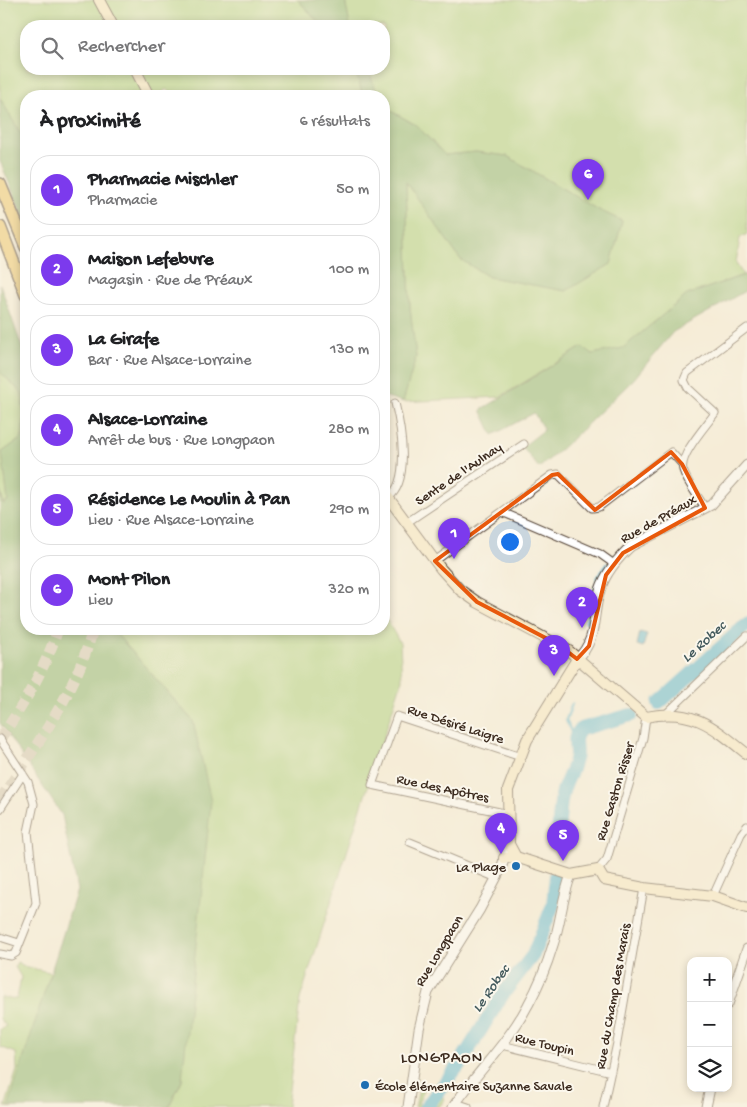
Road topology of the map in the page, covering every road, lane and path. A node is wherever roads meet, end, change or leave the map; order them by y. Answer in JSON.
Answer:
{"nodes":[{"id":1,"x":95,"y":0,"type":"edge"},
{"id":2,"x":99,"y":0,"type":"edge"},
{"id":3,"x":105,"y":12,"type":"junction"},
{"id":4,"x":110,"y":20,"type":"edge"},
{"id":5,"x":139,"y":75,"type":"edge"},
{"id":6,"x":146,"y":90,"type":"edge"},
{"id":7,"x":0,"y":184,"type":"edge"},
{"id":8,"x":0,"y":227,"type":"edge"},
{"id":9,"x":20,"y":232,"type":"edge"},
{"id":10,"x":20,"y":279,"type":"edge"},
{"id":11,"x":747,"y":328,"type":"edge"},
{"id":12,"x":395,"y":403,"type":"dead end"},
{"id":13,"x":524,"y":444,"type":"dead end"},
{"id":14,"x":682,"y":464,"type":"junction"},
{"id":15,"x":747,"y":465,"type":"edge"},
{"id":16,"x":390,"y":493,"type":"edge"},
{"id":17,"x":390,"y":501,"type":"edge"},
{"id":18,"x":705,"y":508,"type":"junction"},
{"id":19,"x":502,"y":512,"type":"junction"},
{"id":20,"x":406,"y":523,"type":"junction"},
{"id":21,"x":435,"y":561,"type":"junction"},
{"id":22,"x":614,"y":564,"type":"junction"},
{"id":23,"x":747,"y":636,"type":"edge"},
{"id":24,"x":577,"y":659,"type":"junction"},
{"id":25,"x":667,"y":713,"type":"junction"},
{"id":26,"x":646,"y":717,"type":"junction"},
{"id":27,"x":0,"y":739,"type":"edge"},
{"id":28,"x":747,"y":754,"type":"edge"},
{"id":29,"x":520,"y":756,"type":"junction"},
{"id":30,"x":23,"y":774,"type":"junction"},
{"id":31,"x":372,"y":785,"type":"joint"},
{"id":32,"x":1,"y":806,"type":"edge"},
{"id":33,"x":509,"y":814,"type":"junction"},
{"id":34,"x":747,"y":826,"type":"edge"},
{"id":35,"x":410,"y":842,"type":"dead end"},
{"id":36,"x":509,"y":844,"type":"junction"},
{"id":37,"x":516,"y":857,"type":"junction"},
{"id":38,"x":504,"y":858,"type":"junction"},
{"id":39,"x":598,"y":870,"type":"junction"},
{"id":40,"x":572,"y":875,"type":"junction"},
{"id":41,"x":497,"y":878,"type":"junction"},
{"id":42,"x":644,"y":888,"type":"junction"},
{"id":43,"x":712,"y":896,"type":"junction"},
{"id":44,"x":747,"y":908,"type":"edge"},
{"id":45,"x":0,"y":937,"type":"edge"},
{"id":46,"x":19,"y":943,"type":"junction"},
{"id":47,"x":747,"y":948,"type":"edge"},
{"id":48,"x":0,"y":954,"type":"edge"},
{"id":49,"x":729,"y":1002,"type":"edge"},
{"id":50,"x":502,"y":1045,"type":"junction"},
{"id":51,"x":611,"y":1072,"type":"junction"},
{"id":52,"x":709,"y":1092,"type":"edge"},
{"id":53,"x":454,"y":1105,"type":"edge"},
{"id":54,"x":408,"y":1107,"type":"edge"},
{"id":55,"x":468,"y":1107,"type":"edge"},
{"id":56,"x":604,"y":1107,"type":"edge"},
{"id":57,"x":706,"y":1107,"type":"edge"}],
"edges":[{"from":1,"to":3,"type":"main road"},
{"from":2,"to":3,"type":"main road"},
{"from":3,"to":4,"type":"main road"},
{"from":5,"to":6,"type":"main road"},
{"from":7,"to":9,"type":"highway"},
{"from":8,"to":10,"type":"highway"},
{"from":11,"to":14,"type":"street"},
{"from":12,"to":16,"type":"street"},
{"from":13,"to":20,"type":"street","name":"Sente de l'Aulnay"},
{"from":14,"to":18,"type":"street"},
{"from":14,"to":19,"type":"street"},
{"from":15,"to":18,"type":"street","name":"Rue de Préaux"},
{"from":17,"to":20,"type":"main road"},
{"from":18,"to":22,"type":"street","name":"Rue de Préaux"},
{"from":19,"to":21,"type":"street"},
{"from":19,"to":22,"type":"street"},
{"from":20,"to":21,"type":"main road"},
{"from":21,"to":24,"type":"main road"},
{"from":22,"to":24,"type":"street","name":"Rue de Préaux"},
{"from":23,"to":25,"type":"street"},
{"from":24,"to":26,"type":"main road"},
{"from":24,"to":29,"type":"main road"},
{"from":25,"to":26,"type":"main road"},
{"from":25,"to":28,"type":"main road"},
{"from":26,"to":39,"type":"street","name":"Rue Gaston Risser"},
{"from":27,"to":30,"type":"street"},
{"from":29,"to":31,"type":"street","name":"Rue Désiré Laigre"},
{"from":29,"to":33,"type":"main road"},
{"from":30,"to":32,"type":"street"},
{"from":30,"to":46,"type":"street"},
{"from":31,"to":33,"type":"street","name":"Rue des Apôtres"},
{"from":33,"to":36,"type":"main road"},
{"from":34,"to":43,"type":"street"},
{"from":35,"to":41,"type":"street"},
{"from":36,"to":37,"type":"main road"},
{"from":36,"to":38,"type":"street","name":"Rue Longpaon"},
{"from":37,"to":38,"type":"main road"},
{"from":37,"to":40,"type":"main road"},
{"from":38,"to":41,"type":"street","name":"Rue Longpaon"},
{"from":39,"to":40,"type":"main road"},
{"from":39,"to":42,"type":"main road"},
{"from":40,"to":50,"type":"street"},
{"from":41,"to":54,"type":"street","name":"Rue Longpaon"},
{"from":42,"to":43,"type":"main road"},
{"from":42,"to":51,"type":"street","name":"Rue du Champ des Marais"},
{"from":43,"to":44,"type":"main road"},
{"from":45,"to":46,"type":"street"},
{"from":46,"to":48,"type":"street"},
{"from":47,"to":49,"type":"street"},
{"from":50,"to":51,"type":"street","name":"Rue Toupin"},
{"from":50,"to":53,"type":"street"},
{"from":51,"to":56,"type":"street","name":"Rue du Champ des Marais"},
{"from":52,"to":57,"type":"street"},
{"from":53,"to":55,"type":"street"}]}
